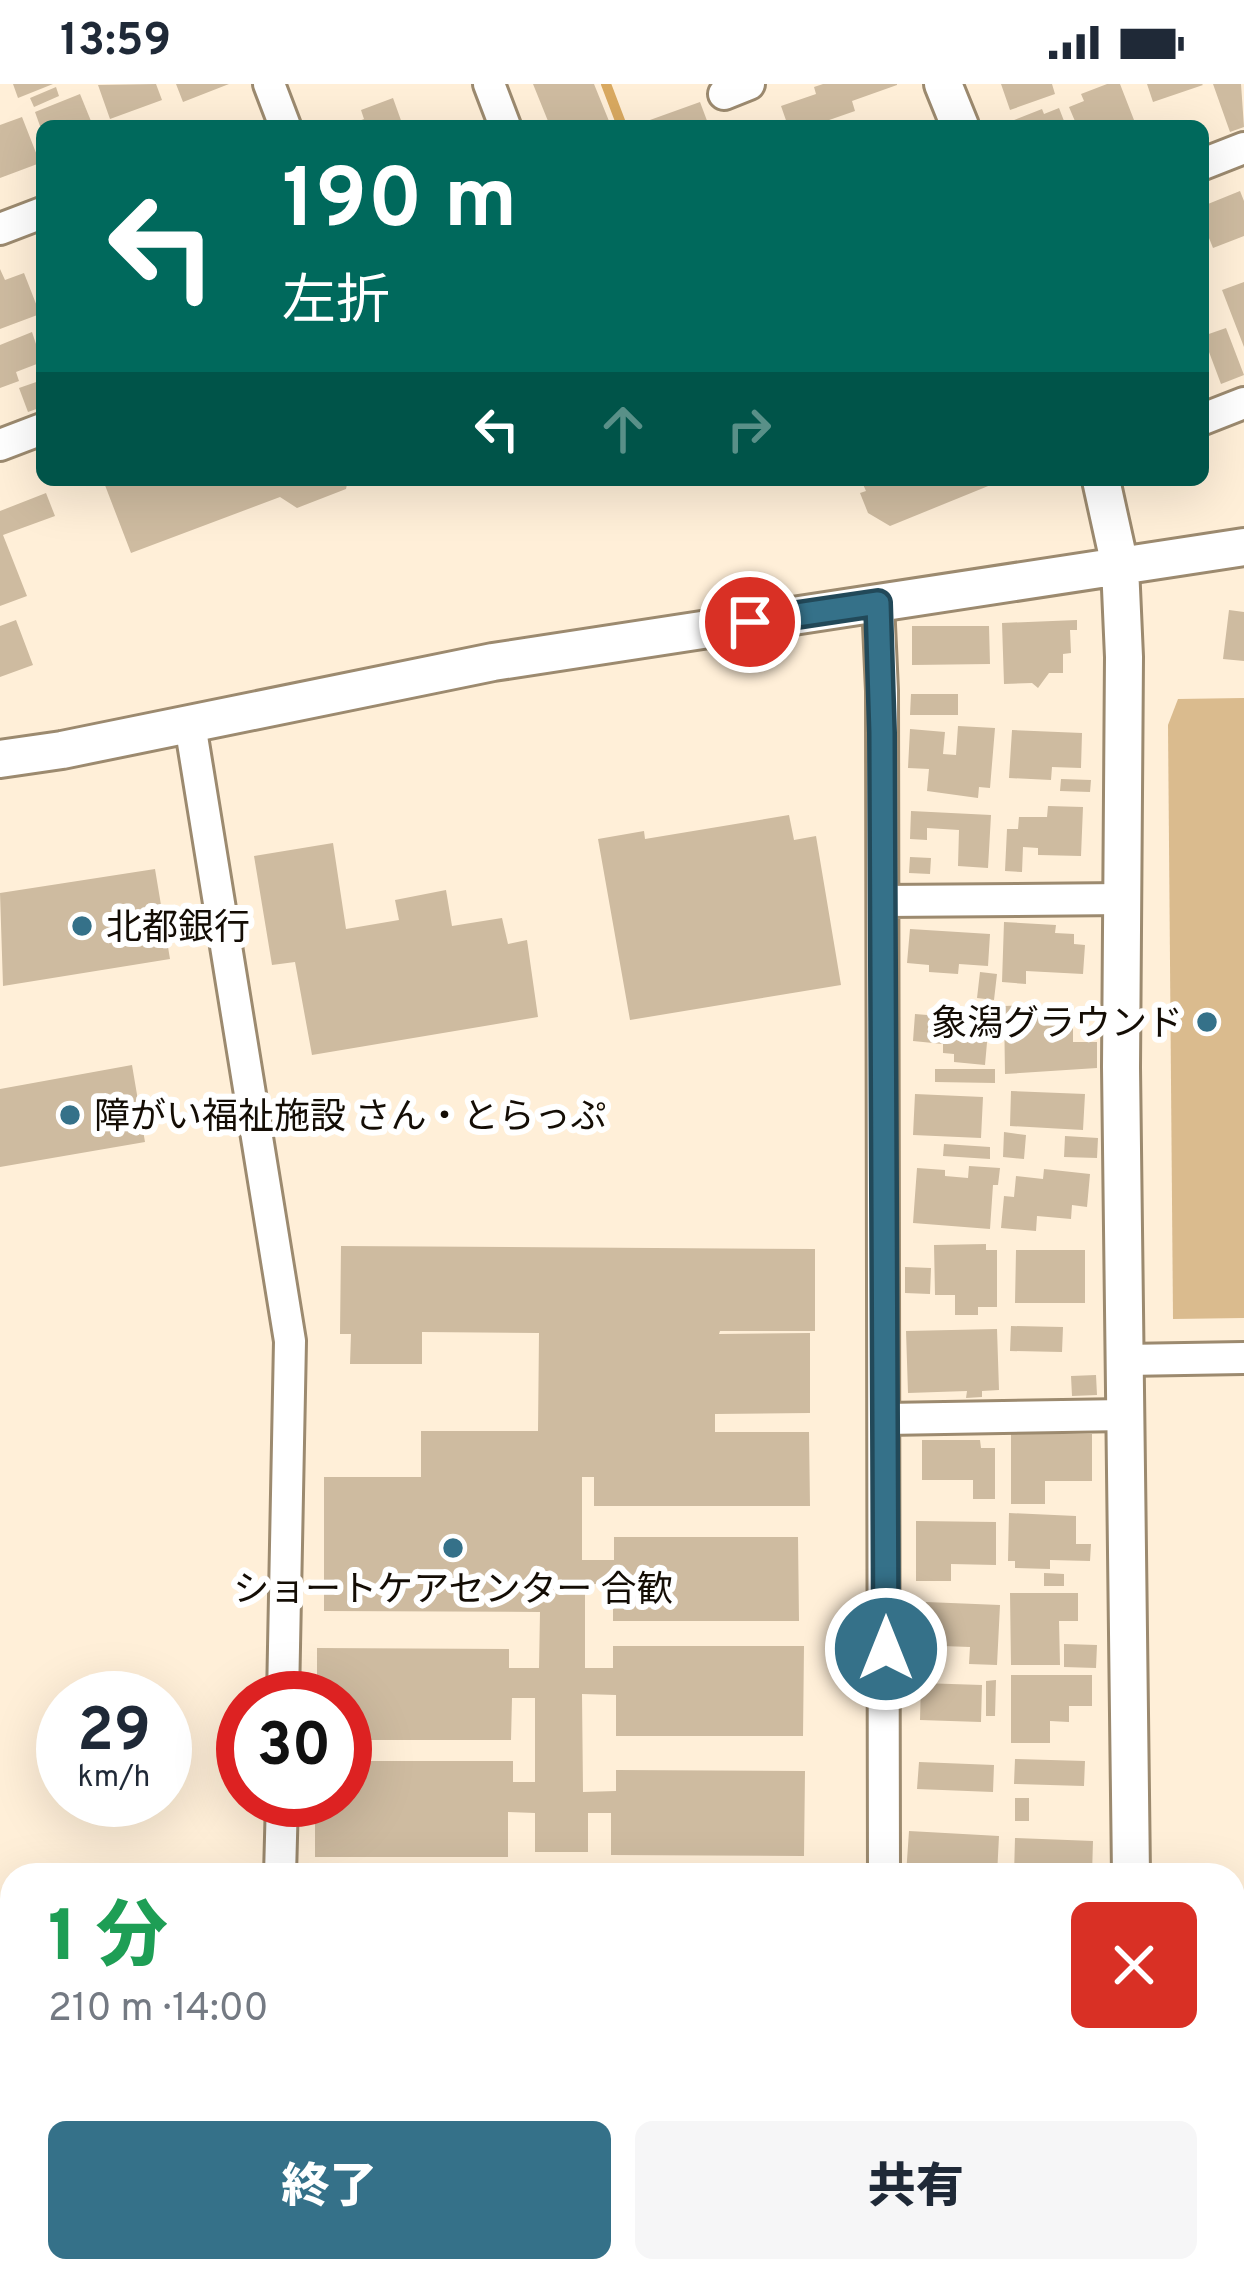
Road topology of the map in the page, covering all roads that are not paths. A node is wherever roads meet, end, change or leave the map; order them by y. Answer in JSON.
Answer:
{"nodes":[{"id":1,"x":269,"y":84,"type":"edge"},
{"id":2,"x":489,"y":84,"type":"edge"},
{"id":3,"x":943,"y":84,"type":"edge"},
{"id":4,"x":280,"y":120,"type":"edge"},
{"id":5,"x":503,"y":120,"type":"edge"},
{"id":6,"x":958,"y":120,"type":"edge"},
{"id":7,"x":1244,"y":148,"type":"edge"},
{"id":8,"x":1209,"y":162,"type":"edge"},
{"id":9,"x":36,"y":215,"type":"edge"},
{"id":10,"x":0,"y":229,"type":"edge"},
{"id":11,"x":1244,"y":403,"type":"edge"},
{"id":12,"x":1209,"y":417,"type":"edge"},
{"id":13,"x":36,"y":431,"type":"edge"},
{"id":14,"x":0,"y":445,"type":"edge"},
{"id":15,"x":1102,"y":486,"type":"edge"},
{"id":16,"x":1244,"y":548,"type":"edge"},
{"id":17,"x":1120,"y":566,"type":"junction"},
{"id":18,"x":878,"y":603,"type":"junction"},
{"id":19,"x":190,"y":724,"type":"junction"},
{"id":20,"x":0,"y":759,"type":"edge"},
{"id":21,"x":1124,"y":899,"type":"junction"},
{"id":22,"x":883,"y":901,"type":"junction"},
{"id":23,"x":1244,"y":1358,"type":"edge"},
{"id":24,"x":1125,"y":1360,"type":"junction"},
{"id":25,"x":1125,"y":1415,"type":"junction"},
{"id":26,"x":886,"y":1419,"type":"junction"},
{"id":27,"x":284,"y":1671,"type":"edge"},
{"id":28,"x":281,"y":1827,"type":"edge"},
{"id":29,"x":280,"y":1863,"type":"edge"},
{"id":30,"x":884,"y":1863,"type":"edge"},
{"id":31,"x":1132,"y":1863,"type":"edge"}],
"edges":[{"from":1,"to":4,"type":"street"},
{"from":2,"to":5,"type":"street"},
{"from":3,"to":6,"type":"street"},
{"from":7,"to":8,"type":"street"},
{"from":9,"to":10,"type":"street"},
{"from":11,"to":12,"type":"street"},
{"from":13,"to":14,"type":"street"},
{"from":15,"to":17,"type":"street"},
{"from":16,"to":17,"type":"street"},
{"from":17,"to":18,"type":"street"},
{"from":17,"to":21,"type":"street"},
{"from":18,"to":19,"type":"street"},
{"from":18,"to":22,"type":"street"},
{"from":19,"to":20,"type":"street"},
{"from":19,"to":27,"type":"street"},
{"from":21,"to":22,"type":"street"},
{"from":21,"to":24,"type":"street"},
{"from":22,"to":26,"type":"street"},
{"from":23,"to":24,"type":"street"},
{"from":24,"to":25,"type":"street"},
{"from":25,"to":26,"type":"street"},
{"from":25,"to":31,"type":"street"},
{"from":26,"to":30,"type":"street"},
{"from":28,"to":29,"type":"street"}]}
